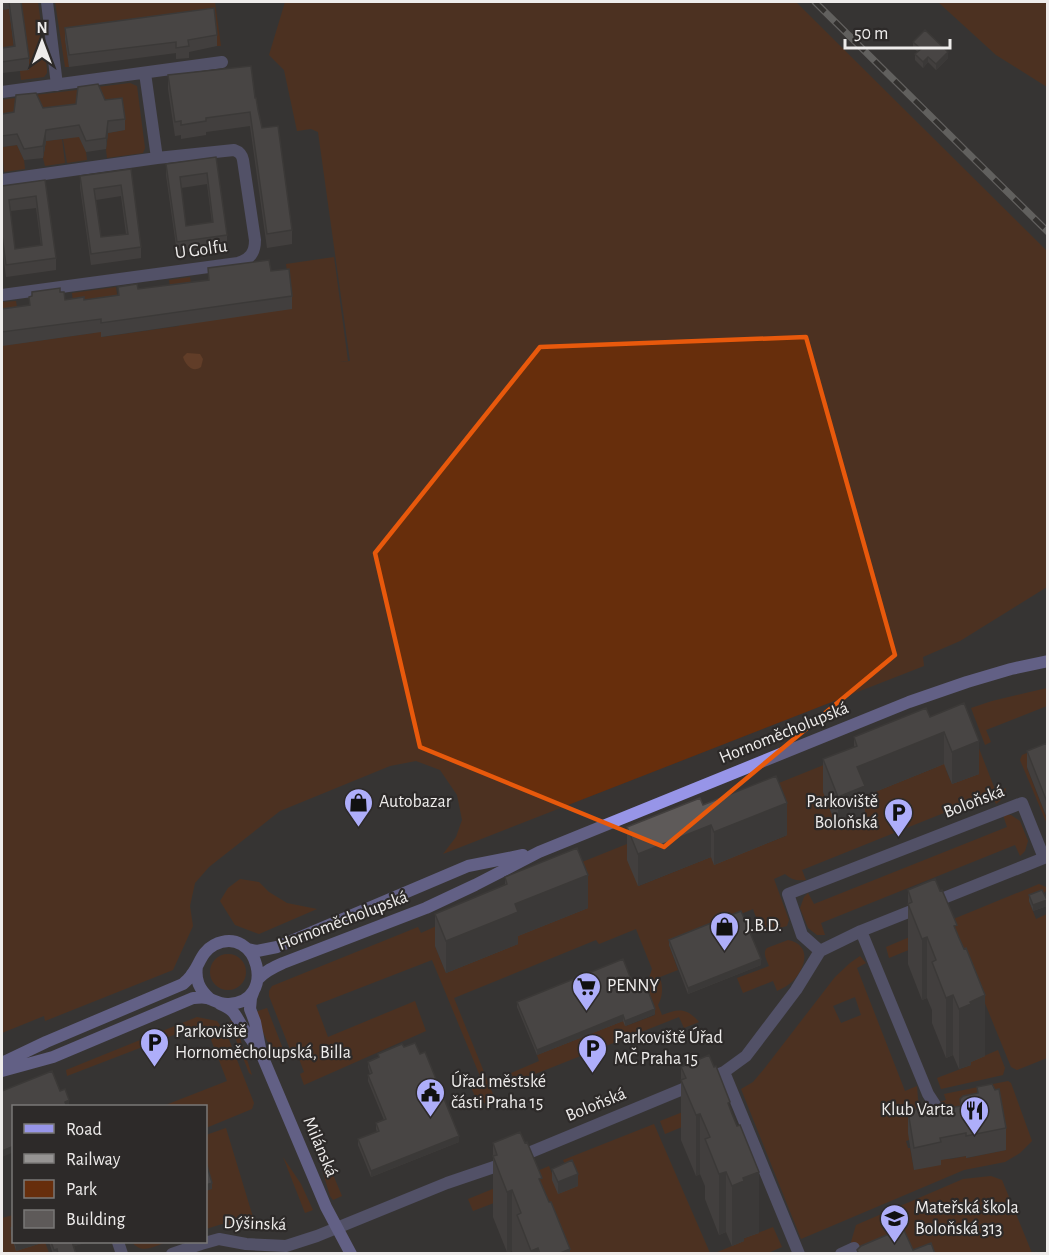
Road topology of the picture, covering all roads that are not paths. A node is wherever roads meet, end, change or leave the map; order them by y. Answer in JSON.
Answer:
{"nodes":[{"id":1,"x":47,"y":2,"type":"edge"},
{"id":2,"x":222,"y":62,"type":"dead end"},
{"id":3,"x":145,"y":73,"type":"junction"},
{"id":4,"x":57,"y":85,"type":"junction"},
{"id":5,"x":2,"y":92,"type":"edge"},
{"id":6,"x":157,"y":158,"type":"junction"},
{"id":7,"x":2,"y":180,"type":"edge"},
{"id":8,"x":2,"y":295,"type":"edge"},
{"id":9,"x":1047,"y":661,"type":"edge"},
{"id":10,"x":539,"y":852,"type":"junction"},
{"id":11,"x":1046,"y":861,"type":"edge"},
{"id":12,"x":861,"y":931,"type":"junction"},
{"id":13,"x":248,"y":949,"type":"junction"},
{"id":14,"x":820,"y":951,"type":"junction"},
{"id":15,"x":197,"y":964,"type":"junction"},
{"id":16,"x":256,"y":984,"type":"junction"},
{"id":17,"x":214,"y":1001,"type":"junction"},
{"id":18,"x":261,"y":1053,"type":"junction"},
{"id":19,"x":2,"y":1063,"type":"edge"},
{"id":20,"x":2,"y":1071,"type":"edge"},
{"id":21,"x":724,"y":1072,"type":"junction"},
{"id":22,"x":955,"y":1115,"type":"edge"},
{"id":23,"x":336,"y":1228,"type":"junction"},
{"id":24,"x":207,"y":1242,"type":"edge"},
{"id":25,"x":205,"y":1243,"type":"edge"},
{"id":26,"x":854,"y":1248,"type":"dead end"},
{"id":27,"x":246,"y":1249,"type":"edge"},
{"id":28,"x":172,"y":1254,"type":"edge"},
{"id":29,"x":351,"y":1254,"type":"edge"},
{"id":30,"x":799,"y":1254,"type":"edge"},
{"id":31,"x":842,"y":1254,"type":"edge"}],
"edges":[{"from":1,"to":4,"type":"street"},
{"from":2,"to":3,"type":"street"},
{"from":3,"to":4,"type":"street"},
{"from":3,"to":6,"type":"street"},
{"from":4,"to":5,"type":"street"},
{"from":6,"to":7,"type":"street","name":"U Golfu"},
{"from":6,"to":8,"type":"street","name":"U Golfu"},
{"from":9,"to":10,"type":"street","name":"Hornoměcholupská"},
{"from":10,"to":13,"type":"street","name":"Hornoměcholupská"},
{"from":10,"to":16,"type":"street","name":"Hornoměcholupská"},
{"from":11,"to":12,"type":"street","name":"Boloňská"},
{"from":11,"to":14,"type":"street","name":"Boloňská"},
{"from":12,"to":14,"type":"street","name":"Boloňská"},
{"from":12,"to":22,"type":"street"},
{"from":13,"to":15,"type":"street","name":"Hornoměcholupská"},
{"from":13,"to":16,"type":"street","name":"Hornoměcholupská"},
{"from":14,"to":21,"type":"street","name":"Boloňská"},
{"from":15,"to":17,"type":"street"},
{"from":15,"to":19,"type":"street","name":"Hornoměcholupská"},
{"from":16,"to":17,"type":"street","name":"Hornoměcholupská"},
{"from":16,"to":18,"type":"street","name":"Milánská"},
{"from":17,"to":18,"type":"street","name":"Milánská"},
{"from":17,"to":20,"type":"street","name":"Hornoměcholupská"},
{"from":18,"to":23,"type":"street","name":"Milánská"},
{"from":21,"to":23,"type":"street","name":"Boloňská"},
{"from":21,"to":30,"type":"street"},
{"from":23,"to":27,"type":"street","name":"Dýšinská"},
{"from":23,"to":29,"type":"street","name":"Milánská"},
{"from":24,"to":27,"type":"street","name":"Dýšinská"},
{"from":25,"to":28,"type":"street","name":"Dýšinská"},
{"from":26,"to":31,"type":"street"}]}
